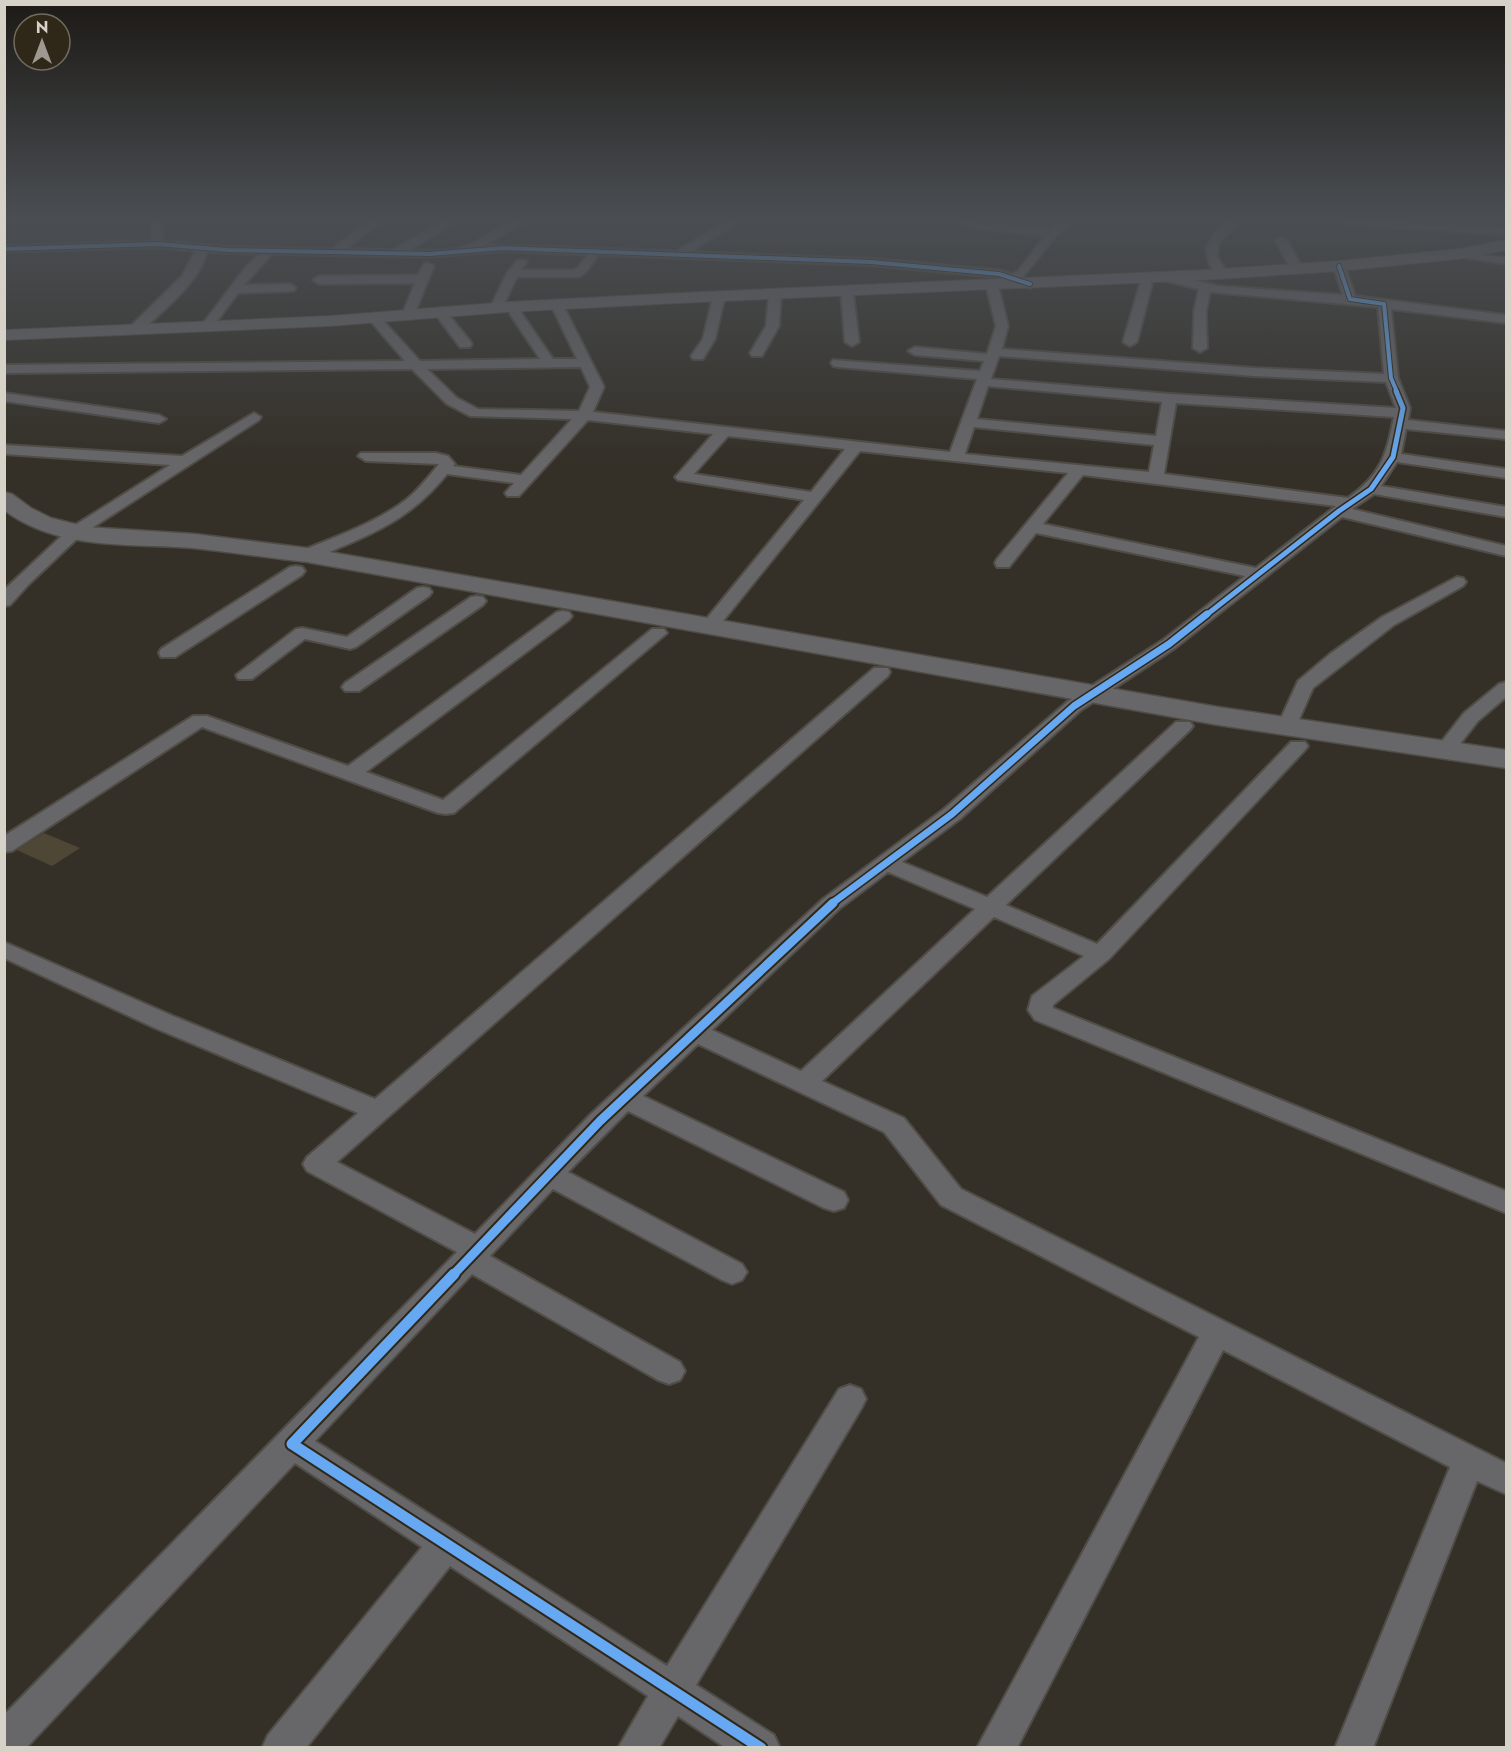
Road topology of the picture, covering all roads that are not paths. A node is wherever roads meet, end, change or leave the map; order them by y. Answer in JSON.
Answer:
{"nodes":[{"id":1,"x":166,"y":299,"type":"edge"},
{"id":2,"x":227,"y":299,"type":"edge"},
{"id":3,"x":414,"y":299,"type":"edge"},
{"id":4,"x":500,"y":299,"type":"edge"},
{"id":5,"x":683,"y":299,"type":"edge"},
{"id":6,"x":719,"y":299,"type":"edge"},
{"id":7,"x":775,"y":299,"type":"edge"},
{"id":8,"x":848,"y":299,"type":"edge"},
{"id":9,"x":995,"y":299,"type":"edge"},
{"id":10,"x":1142,"y":299,"type":"edge"},
{"id":11,"x":1203,"y":299,"type":"edge"},
{"id":12,"x":1346,"y":299,"type":"edge"},
{"id":13,"x":1350,"y":299,"type":"joint"},
{"id":14,"x":1384,"y":304,"type":"junction"},
{"id":15,"x":557,"y":305,"type":"junction"},
{"id":16,"x":514,"y":307,"type":"junction"},
{"id":17,"x":496,"y":308,"type":"junction"},
{"id":18,"x":440,"y":312,"type":"junction"},
{"id":19,"x":408,"y":315,"type":"junction"},
{"id":20,"x":374,"y":318,"type":"junction"},
{"id":21,"x":1506,"y":319,"type":"edge"},
{"id":22,"x":208,"y":325,"type":"junction"},
{"id":23,"x":137,"y":328,"type":"junction"},
{"id":24,"x":4,"y":335,"type":"edge"},
{"id":25,"x":852,"y":342,"type":"dead end"},
{"id":26,"x":1130,"y":342,"type":"dead end"},
{"id":27,"x":465,"y":344,"type":"dead end"},
{"id":28,"x":1200,"y":348,"type":"dead end"},
{"id":29,"x":915,"y":351,"type":"dead end"},
{"id":30,"x":757,"y":353,"type":"dead end"},
{"id":31,"x":993,"y":355,"type":"junction"},
{"id":32,"x":698,"y":356,"type":"dead end"},
{"id":33,"x":550,"y":363,"type":"junction"},
{"id":34,"x":586,"y":363,"type":"junction"},
{"id":35,"x":838,"y":363,"type":"dead end"},
{"id":36,"x":417,"y":366,"type":"junction"},
{"id":37,"x":4,"y":369,"type":"edge"},
{"id":38,"x":1391,"y":378,"type":"junction"},
{"id":39,"x":985,"y":379,"type":"junction"},
{"id":40,"x":4,"y":397,"type":"edge"},
{"id":41,"x":1170,"y":398,"type":"junction"},
{"id":42,"x":584,"y":415,"type":"junction"},
{"id":43,"x":254,"y":417,"type":"dead end"},
{"id":44,"x":1401,"y":418,"type":"junction"},
{"id":45,"x":159,"y":419,"type":"dead end"},
{"id":46,"x":968,"y":422,"type":"junction"},
{"id":47,"x":724,"y":431,"type":"junction"},
{"id":48,"x":1506,"y":435,"type":"edge"},
{"id":49,"x":1162,"y":441,"type":"junction"},
{"id":50,"x":856,"y":446,"type":"junction"},
{"id":51,"x":4,"y":449,"type":"edge"},
{"id":52,"x":366,"y":456,"type":"dead end"},
{"id":53,"x":956,"y":457,"type":"junction"},
{"id":54,"x":1394,"y":457,"type":"junction"},
{"id":55,"x":184,"y":461,"type":"junction"},
{"id":56,"x":443,"y":469,"type":"junction"},
{"id":57,"x":1079,"y":469,"type":"junction"},
{"id":58,"x":1506,"y":474,"type":"edge"},
{"id":59,"x":1156,"y":478,"type":"junction"},
{"id":60,"x":525,"y":480,"type":"junction"},
{"id":61,"x":1371,"y":489,"type":"junction"},
{"id":62,"x":513,"y":493,"type":"dead end"},
{"id":63,"x":814,"y":497,"type":"junction"},
{"id":64,"x":4,"y":499,"type":"edge"},
{"id":65,"x":1345,"y":507,"type":"junction"},
{"id":66,"x":1506,"y":512,"type":"edge"},
{"id":67,"x":1032,"y":527,"type":"junction"},
{"id":68,"x":75,"y":532,"type":"junction"},
{"id":69,"x":1506,"y":550,"type":"edge"},
{"id":70,"x":302,"y":563,"type":"junction"},
{"id":71,"x":1003,"y":563,"type":"dead end"},
{"id":72,"x":1260,"y":574,"type":"junction"},
{"id":73,"x":1458,"y":582,"type":"dead end"},
{"id":74,"x":423,"y":592,"type":"junction"},
{"id":75,"x":4,"y":601,"type":"edge"},
{"id":76,"x":477,"y":601,"type":"junction"},
{"id":77,"x":563,"y":616,"type":"junction"},
{"id":78,"x":709,"y":627,"type":"junction"},
{"id":79,"x":658,"y":633,"type":"junction"},
{"id":80,"x":168,"y":654,"type":"dead end"},
{"id":81,"x":881,"y":672,"type":"junction"},
{"id":82,"x":245,"y":675,"type":"dead end"},
{"id":83,"x":352,"y":687,"type":"dead end"},
{"id":84,"x":1506,"y":688,"type":"edge"},
{"id":85,"x":1085,"y":700,"type":"junction"},
{"id":86,"x":1183,"y":726,"type":"junction"},
{"id":87,"x":1292,"y":737,"type":"junction"},
{"id":88,"x":1445,"y":750,"type":"junction"},
{"id":89,"x":1506,"y":759,"type":"edge"},
{"id":90,"x":351,"y":774,"type":"junction"},
{"id":91,"x":1506,"y":777,"type":"edge"},
{"id":92,"x":4,"y":846,"type":"edge"},
{"id":93,"x":886,"y":863,"type":"junction"},
{"id":94,"x":990,"y":907,"type":"junction"},
{"id":95,"x":4,"y":949,"type":"edge"},
{"id":96,"x":1101,"y":954,"type":"junction"},
{"id":97,"x":695,"y":1032,"type":"junction"},
{"id":98,"x":804,"y":1083,"type":"junction"},
{"id":99,"x":625,"y":1098,"type":"junction"},
{"id":100,"x":378,"y":1111,"type":"junction"},
{"id":101,"x":549,"y":1174,"type":"junction"},
{"id":102,"x":834,"y":1200,"type":"dead end"},
{"id":103,"x":1506,"y":1202,"type":"edge"},
{"id":104,"x":474,"y":1254,"type":"junction"},
{"id":105,"x":732,"y":1272,"type":"dead end"},
{"id":106,"x":1217,"y":1332,"type":"junction"},
{"id":107,"x":669,"y":1371,"type":"dead end"},
{"id":108,"x":850,"y":1399,"type":"dead end"},
{"id":109,"x":292,"y":1444,"type":"junction"},
{"id":110,"x":1469,"y":1460,"type":"junction"},
{"id":111,"x":1506,"y":1479,"type":"edge"},
{"id":112,"x":446,"y":1544,"type":"junction"},
{"id":113,"x":671,"y":1689,"type":"junction"},
{"id":114,"x":4,"y":1743,"type":"edge"},
{"id":115,"x":281,"y":1748,"type":"edge"},
{"id":116,"x":637,"y":1748,"type":"edge"},
{"id":117,"x":761,"y":1748,"type":"edge"},
{"id":118,"x":996,"y":1748,"type":"edge"},
{"id":119,"x":1354,"y":1748,"type":"edge"}],
"edges":[{"from":1,"to":23,"type":"street"},
{"from":2,"to":22,"type":"street"},
{"from":3,"to":19,"type":"street"},
{"from":4,"to":17,"type":"street"},
{"from":5,"to":15,"type":"main road"},
{"from":6,"to":32,"type":"street"},
{"from":7,"to":30,"type":"street"},
{"from":8,"to":25,"type":"street"},
{"from":9,"to":31,"type":"street"},
{"from":10,"to":26,"type":"street"},
{"from":11,"to":28,"type":"street"},
{"from":12,"to":13,"type":"street"},
{"from":13,"to":14,"type":"street"},
{"from":14,"to":21,"type":"street"},
{"from":14,"to":38,"type":"street"},
{"from":15,"to":16,"type":"main road"},
{"from":15,"to":34,"type":"street"},
{"from":16,"to":17,"type":"main road"},
{"from":16,"to":33,"type":"street"},
{"from":17,"to":18,"type":"main road"},
{"from":18,"to":19,"type":"main road"},
{"from":18,"to":27,"type":"street"},
{"from":19,"to":20,"type":"main road"},
{"from":20,"to":22,"type":"main road"},
{"from":20,"to":36,"type":"street"},
{"from":22,"to":23,"type":"main road"},
{"from":23,"to":24,"type":"main road"},
{"from":29,"to":31,"type":"street"},
{"from":31,"to":38,"type":"street"},
{"from":31,"to":39,"type":"street"},
{"from":33,"to":34,"type":"street"},
{"from":33,"to":36,"type":"street"},
{"from":34,"to":42,"type":"street"},
{"from":35,"to":39,"type":"street"},
{"from":36,"to":37,"type":"street"},
{"from":36,"to":42,"type":"street"},
{"from":38,"to":44,"type":"street"},
{"from":39,"to":41,"type":"street"},
{"from":39,"to":46,"type":"street"},
{"from":40,"to":45,"type":"street"},
{"from":41,"to":44,"type":"street"},
{"from":41,"to":49,"type":"street"},
{"from":42,"to":47,"type":"street"},
{"from":42,"to":60,"type":"street"},
{"from":43,"to":55,"type":"street"},
{"from":44,"to":48,"type":"street"},
{"from":44,"to":54,"type":"street"},
{"from":46,"to":49,"type":"street"},
{"from":46,"to":53,"type":"street"},
{"from":47,"to":50,"type":"street"},
{"from":47,"to":63,"type":"street"},
{"from":49,"to":59,"type":"street"},
{"from":50,"to":53,"type":"street"},
{"from":50,"to":63,"type":"street"},
{"from":51,"to":55,"type":"street"},
{"from":52,"to":56,"type":"street"},
{"from":53,"to":57,"type":"street"},
{"from":54,"to":58,"type":"street"},
{"from":54,"to":61,"type":"street"},
{"from":55,"to":68,"type":"street"},
{"from":56,"to":60,"type":"street"},
{"from":56,"to":70,"type":"street"},
{"from":57,"to":59,"type":"street"},
{"from":57,"to":67,"type":"street"},
{"from":59,"to":65,"type":"street"},
{"from":60,"to":62,"type":"street"},
{"from":61,"to":65,"type":"street"},
{"from":61,"to":66,"type":"street"},
{"from":63,"to":78,"type":"street"},
{"from":64,"to":68,"type":"main road"},
{"from":65,"to":69,"type":"street"},
{"from":65,"to":72,"type":"street"},
{"from":67,"to":71,"type":"street"},
{"from":67,"to":72,"type":"street"},
{"from":68,"to":70,"type":"main road"},
{"from":68,"to":75,"type":"street"},
{"from":70,"to":74,"type":"main road"},
{"from":70,"to":78,"type":"main road"},
{"from":70,"to":80,"type":"street"},
{"from":72,"to":85,"type":"street"},
{"from":73,"to":87,"type":"street"},
{"from":74,"to":76,"type":"main road"},
{"from":74,"to":82,"type":"street"},
{"from":76,"to":77,"type":"main road"},
{"from":76,"to":83,"type":"street"},
{"from":77,"to":79,"type":"main road"},
{"from":77,"to":90,"type":"street"},
{"from":78,"to":85,"type":"main road"},
{"from":79,"to":81,"type":"main road"},
{"from":79,"to":90,"type":"street"},
{"from":81,"to":85,"type":"main road"},
{"from":81,"to":100,"type":"street"},
{"from":84,"to":88,"type":"street"},
{"from":85,"to":86,"type":"main road"},
{"from":85,"to":87,"type":"main road"},
{"from":85,"to":93,"type":"street"},
{"from":86,"to":87,"type":"main road"},
{"from":86,"to":94,"type":"street"},
{"from":87,"to":88,"type":"main road"},
{"from":87,"to":91,"type":"main road"},
{"from":87,"to":96,"type":"street"},
{"from":88,"to":89,"type":"main road"},
{"from":90,"to":92,"type":"street"},
{"from":93,"to":94,"type":"street"},
{"from":93,"to":97,"type":"street"},
{"from":94,"to":96,"type":"street"},
{"from":94,"to":98,"type":"street"},
{"from":95,"to":100,"type":"street"},
{"from":96,"to":103,"type":"street"},
{"from":97,"to":98,"type":"street"},
{"from":97,"to":99,"type":"street"},
{"from":98,"to":106,"type":"street"},
{"from":99,"to":101,"type":"street"},
{"from":99,"to":102,"type":"street"},
{"from":100,"to":104,"type":"street"},
{"from":101,"to":104,"type":"street"},
{"from":101,"to":105,"type":"street"},
{"from":104,"to":107,"type":"street"},
{"from":104,"to":109,"type":"street"},
{"from":106,"to":110,"type":"street"},
{"from":106,"to":118,"type":"street"},
{"from":108,"to":113,"type":"street"},
{"from":109,"to":112,"type":"street"},
{"from":109,"to":114,"type":"street"},
{"from":110,"to":111,"type":"street"},
{"from":110,"to":119,"type":"street"},
{"from":112,"to":113,"type":"street"},
{"from":112,"to":115,"type":"street"},
{"from":113,"to":116,"type":"street"},
{"from":113,"to":117,"type":"street"}]}
